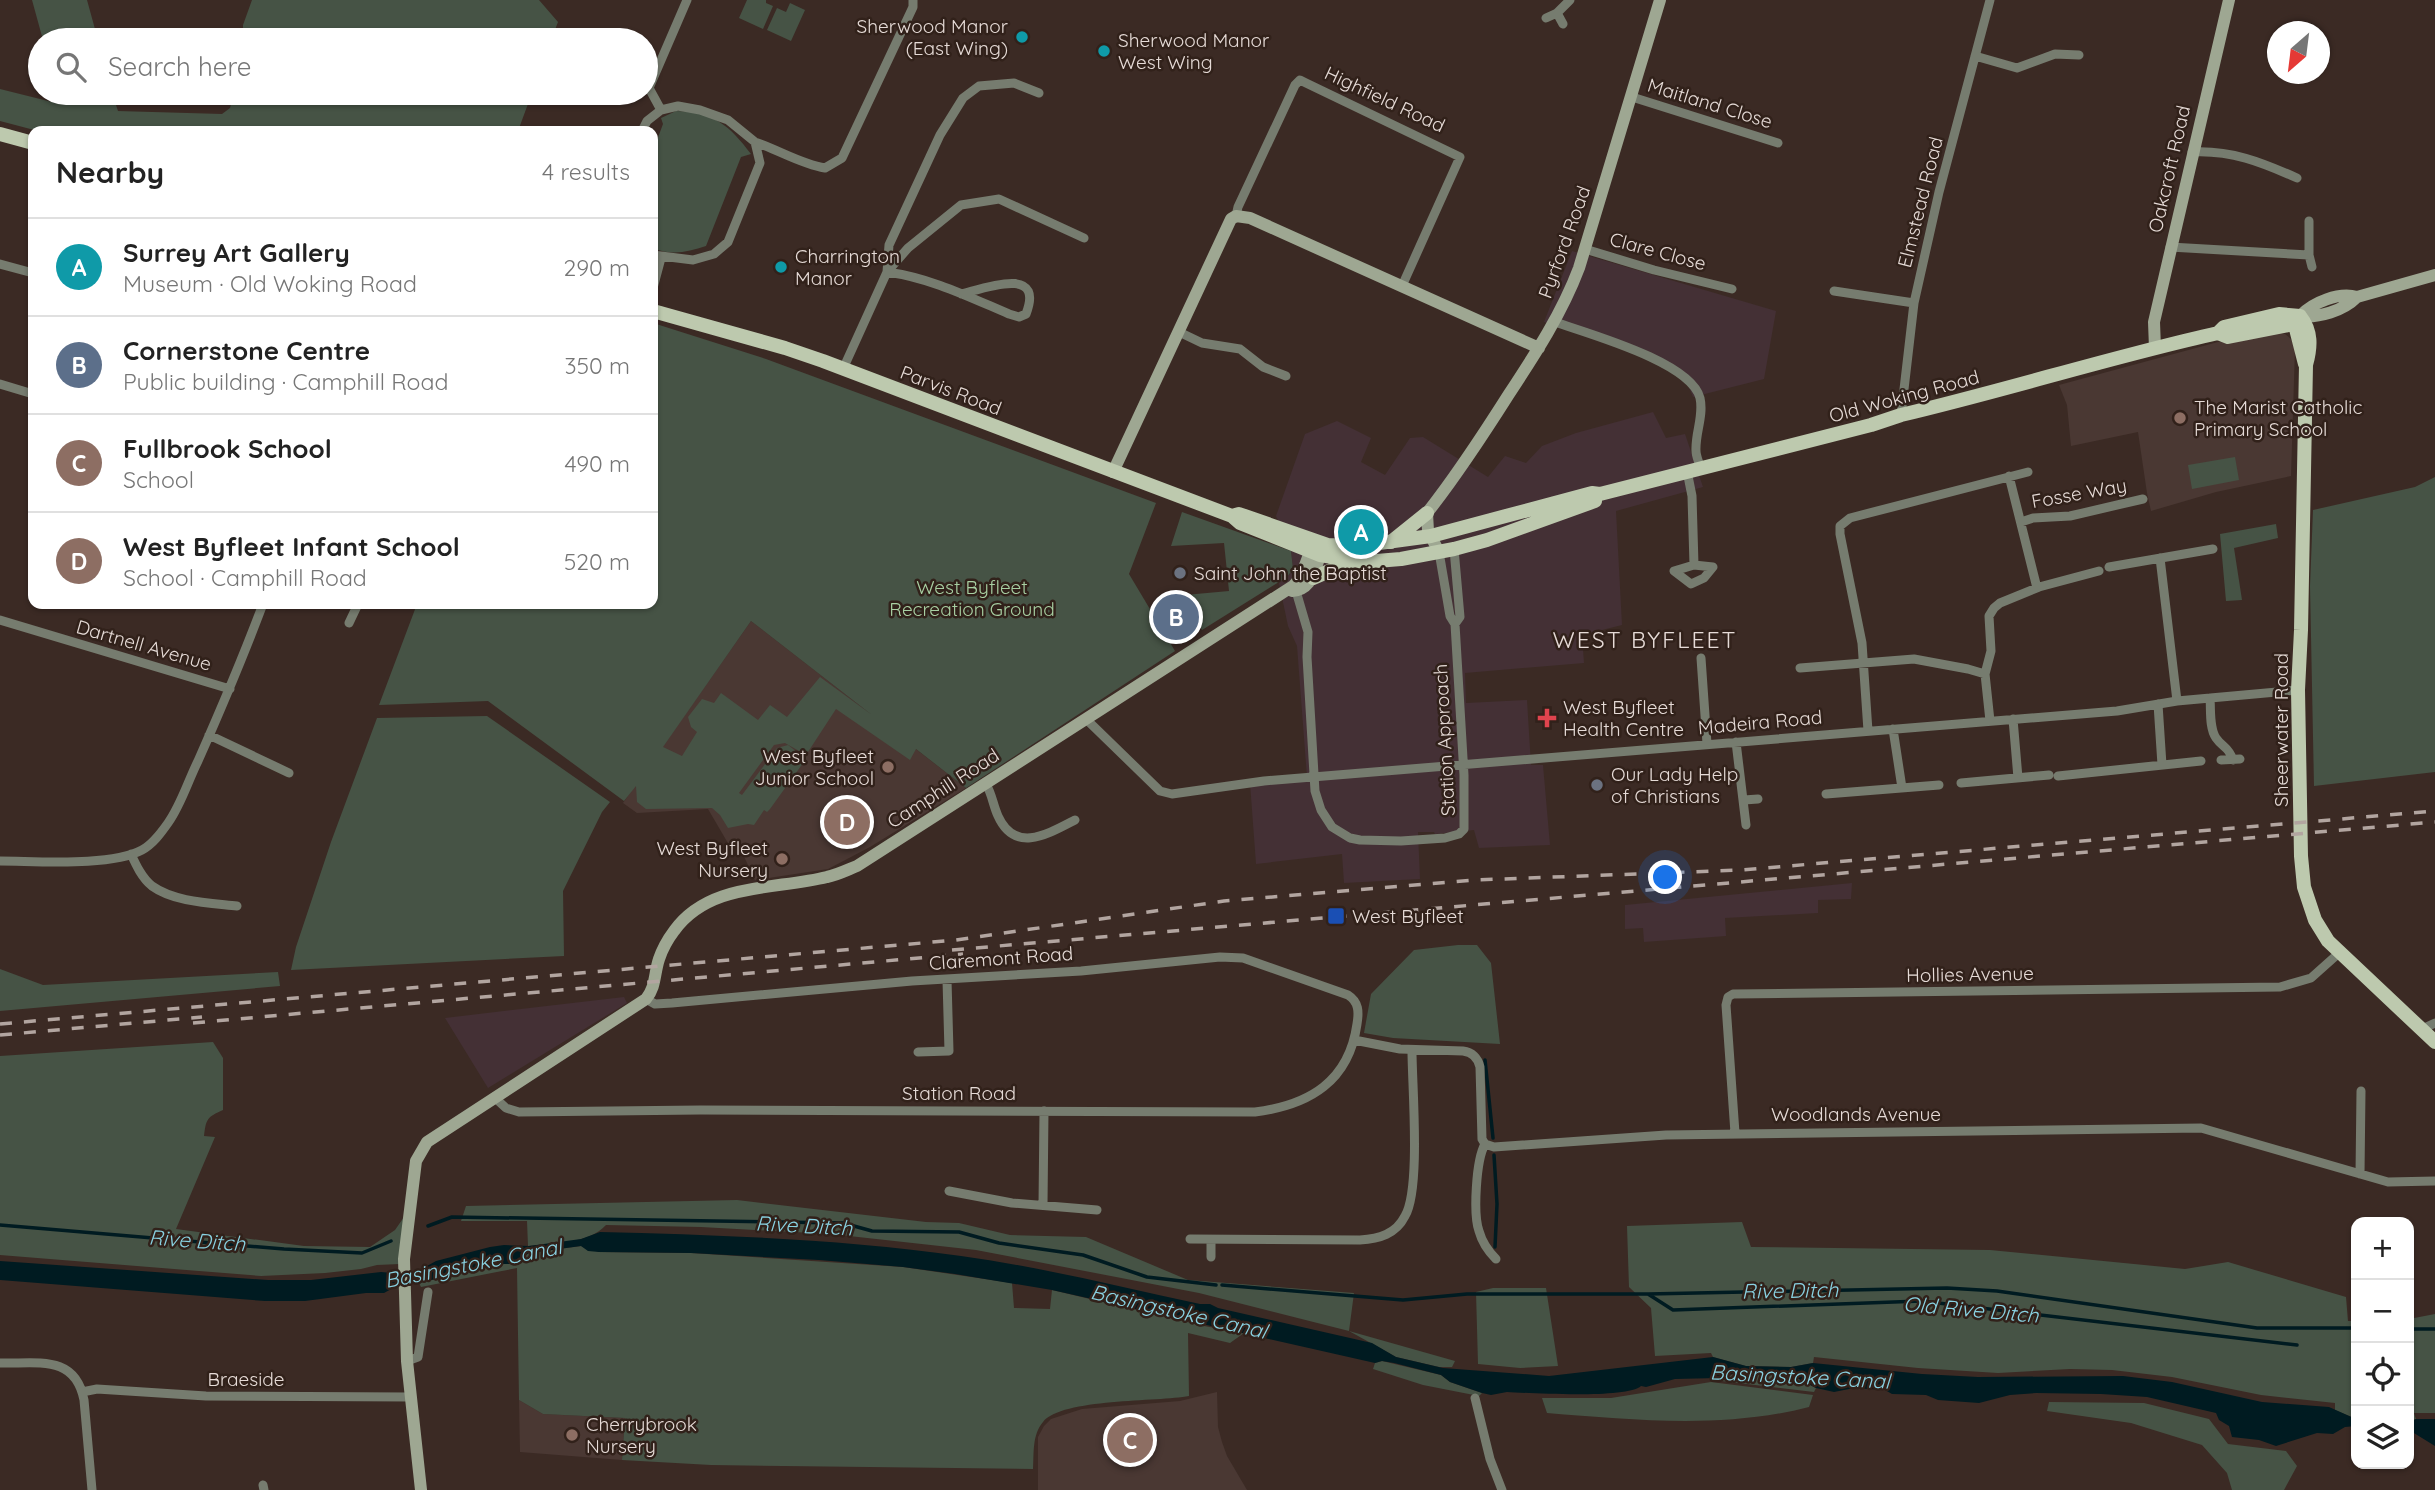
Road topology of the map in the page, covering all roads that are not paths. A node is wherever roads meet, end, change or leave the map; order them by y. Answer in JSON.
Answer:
{"nodes":[{"id":1,"x":687,"y":0,"type":"edge"},
{"id":2,"x":913,"y":0,"type":"edge"},
{"id":3,"x":1570,"y":0,"type":"edge"},
{"id":4,"x":1660,"y":0,"type":"edge"},
{"id":5,"x":1990,"y":0,"type":"edge"},
{"id":6,"x":2228,"y":0,"type":"edge"},
{"id":7,"x":1557,"y":13,"type":"junction"},
{"id":8,"x":1546,"y":18,"type":"dead end"},
{"id":9,"x":1563,"y":24,"type":"dead end"},
{"id":10,"x":2078,"y":55,"type":"dead end"},
{"id":11,"x":1975,"y":57,"type":"junction"},
{"id":12,"x":658,"y":67,"type":"edge"},
{"id":13,"x":1039,"y":93,"type":"dead end"},
{"id":14,"x":1632,"y":97,"type":"junction"},
{"id":15,"x":658,"y":104,"type":"edge"},
{"id":16,"x":661,"y":110,"type":"junction"},
{"id":17,"x":644,"y":126,"type":"edge"},
{"id":18,"x":0,"y":134,"type":"edge"},
{"id":19,"x":28,"y":142,"type":"edge"},
{"id":20,"x":755,"y":142,"type":"junction"},
{"id":21,"x":1778,"y":143,"type":"dead end"},
{"id":22,"x":2192,"y":152,"type":"junction"},
{"id":23,"x":2297,"y":178,"type":"dead end"},
{"id":24,"x":1236,"y":216,"type":"junction"},
{"id":25,"x":2309,"y":221,"type":"dead end"},
{"id":26,"x":1084,"y":238,"type":"dead end"},
{"id":27,"x":2170,"y":247,"type":"junction"},
{"id":28,"x":1585,"y":249,"type":"junction"},
{"id":29,"x":658,"y":256,"type":"edge"},
{"id":30,"x":2309,"y":256,"type":"junction"},
{"id":31,"x":0,"y":264,"type":"edge"},
{"id":32,"x":2312,"y":267,"type":"dead end"},
{"id":33,"x":28,"y":272,"type":"edge"},
{"id":34,"x":887,"y":272,"type":"junction"},
{"id":35,"x":2435,"y":275,"type":"edge"},
{"id":36,"x":1727,"y":284,"type":"dead end"},
{"id":37,"x":1402,"y":286,"type":"junction"},
{"id":38,"x":1834,"y":291,"type":"dead end"},
{"id":39,"x":961,"y":294,"type":"junction"},
{"id":40,"x":1914,"y":303,"type":"junction"},
{"id":41,"x":658,"y":312,"type":"edge"},
{"id":42,"x":2300,"y":316,"type":"junction"},
{"id":43,"x":1555,"y":321,"type":"junction"},
{"id":44,"x":1179,"y":332,"type":"junction"},
{"id":45,"x":1539,"y":348,"type":"junction"},
{"id":46,"x":2155,"y":348,"type":"junction"},
{"id":47,"x":843,"y":369,"type":"junction"},
{"id":48,"x":1286,"y":376,"type":"dead end"},
{"id":49,"x":0,"y":384,"type":"edge"},
{"id":50,"x":28,"y":392,"type":"edge"},
{"id":51,"x":1901,"y":415,"type":"junction"},
{"id":52,"x":1694,"y":469,"type":"junction"},
{"id":53,"x":1113,"y":472,"type":"junction"},
{"id":54,"x":2028,"y":472,"type":"dead end"},
{"id":55,"x":2009,"y":476,"type":"junction"},
{"id":56,"x":1600,"y":495,"type":"junction"},
{"id":57,"x":2143,"y":499,"type":"dead end"},
{"id":58,"x":1428,"y":511,"type":"junction"},
{"id":59,"x":2021,"y":522,"type":"junction"},
{"id":60,"x":1445,"y":533,"type":"junction"},
{"id":61,"x":1430,"y":536,"type":"junction"},
{"id":62,"x":1390,"y":543,"type":"junction"},
{"id":63,"x":1318,"y":548,"type":"junction"},
{"id":64,"x":1454,"y":549,"type":"junction"},
{"id":65,"x":2213,"y":549,"type":"dead end"},
{"id":66,"x":1439,"y":552,"type":"junction"},
{"id":67,"x":2160,"y":558,"type":"junction"},
{"id":68,"x":1351,"y":561,"type":"junction"},
{"id":69,"x":1694,"y":565,"type":"dead end"},
{"id":70,"x":2109,"y":567,"type":"dead end"},
{"id":71,"x":2099,"y":571,"type":"dead end"},
{"id":72,"x":1313,"y":578,"type":"junction"},
{"id":73,"x":2037,"y":588,"type":"junction"},
{"id":74,"x":1290,"y":591,"type":"junction"},
{"id":75,"x":261,"y":609,"type":"edge"},
{"id":76,"x":356,"y":609,"type":"edge"},
{"id":77,"x":0,"y":620,"type":"edge"},
{"id":78,"x":349,"y":623,"type":"dead end"},
{"id":79,"x":1455,"y":624,"type":"junction"},
{"id":80,"x":1702,"y":658,"type":"dead end"},
{"id":81,"x":1864,"y":662,"type":"junction"},
{"id":82,"x":1800,"y":668,"type":"dead end"},
{"id":83,"x":1985,"y":674,"type":"junction"},
{"id":84,"x":230,"y":689,"type":"junction"},
{"id":85,"x":2298,"y":690,"type":"junction"},
{"id":86,"x":2210,"y":698,"type":"junction"},
{"id":87,"x":2177,"y":701,"type":"junction"},
{"id":88,"x":2158,"y":704,"type":"junction"},
{"id":89,"x":2013,"y":719,"type":"junction"},
{"id":90,"x":1087,"y":720,"type":"junction"},
{"id":91,"x":1990,"y":721,"type":"junction"},
{"id":92,"x":1893,"y":729,"type":"junction"},
{"id":93,"x":1868,"y":731,"type":"junction"},
{"id":94,"x":209,"y":735,"type":"junction"},
{"id":95,"x":1736,"y":742,"type":"junction"},
{"id":96,"x":1707,"y":744,"type":"junction"},
{"id":97,"x":2221,"y":760,"type":"dead end"},
{"id":98,"x":2201,"y":761,"type":"dead end"},
{"id":99,"x":1464,"y":764,"type":"junction"},
{"id":100,"x":2162,"y":765,"type":"junction"},
{"id":101,"x":289,"y":772,"type":"dead end"},
{"id":102,"x":1313,"y":777,"type":"junction"},
{"id":103,"x":2018,"y":778,"type":"junction"},
{"id":104,"x":1961,"y":782,"type":"dead end"},
{"id":105,"x":986,"y":784,"type":"junction"},
{"id":106,"x":1939,"y":785,"type":"dead end"},
{"id":107,"x":1902,"y":788,"type":"junction"},
{"id":108,"x":1826,"y":794,"type":"dead end"},
{"id":109,"x":1758,"y":799,"type":"dead end"},
{"id":110,"x":1744,"y":800,"type":"junction"},
{"id":111,"x":1075,"y":820,"type":"dead end"},
{"id":112,"x":1746,"y":825,"type":"dead end"},
{"id":113,"x":131,"y":854,"type":"junction"},
{"id":114,"x":0,"y":861,"type":"edge"},
{"id":115,"x":237,"y":906,"type":"dead end"},
{"id":116,"x":2339,"y":953,"type":"junction"},
{"id":117,"x":947,"y":980,"type":"junction"},
{"id":118,"x":1353,"y":998,"type":"joint"},
{"id":119,"x":646,"y":999,"type":"junction"},
{"id":120,"x":2428,"y":1026,"type":"edge"},
{"id":121,"x":1354,"y":1040,"type":"junction"},
{"id":122,"x":2435,"y":1042,"type":"edge"},
{"id":123,"x":1412,"y":1051,"type":"junction"},
{"id":124,"x":918,"y":1052,"type":"dead end"},
{"id":125,"x":2361,"y":1091,"type":"dead end"},
{"id":126,"x":494,"y":1097,"type":"junction"},
{"id":127,"x":1044,"y":1111,"type":"junction"},
{"id":128,"x":1735,"y":1133,"type":"junction"},
{"id":129,"x":1485,"y":1144,"type":"junction"},
{"id":130,"x":2360,"y":1174,"type":"junction"},
{"id":131,"x":2435,"y":1181,"type":"edge"},
{"id":132,"x":949,"y":1191,"type":"dead end"},
{"id":133,"x":1043,"y":1205,"type":"junction"},
{"id":134,"x":1097,"y":1210,"type":"dead end"},
{"id":135,"x":1190,"y":1239,"type":"dead end"},
{"id":136,"x":1211,"y":1240,"type":"junction"},
{"id":137,"x":1211,"y":1257,"type":"dead end"},
{"id":138,"x":1496,"y":1259,"type":"dead end"},
{"id":139,"x":428,"y":1292,"type":"dead end"},
{"id":140,"x":407,"y":1361,"type":"junction"},
{"id":141,"x":2,"y":1363,"type":"edge"},
{"id":142,"x":82,"y":1392,"type":"junction"},
{"id":143,"x":410,"y":1397,"type":"junction"},
{"id":144,"x":1475,"y":1398,"type":"dead end"},
{"id":145,"x":92,"y":1490,"type":"edge"},
{"id":146,"x":421,"y":1490,"type":"edge"},
{"id":147,"x":1503,"y":1490,"type":"edge"}],
"edges":[{"from":1,"to":12,"type":"street"},
{"from":2,"to":20,"type":"street"},
{"from":3,"to":7,"type":"street"},
{"from":4,"to":14,"type":"street","name":"Pyrford Road"},
{"from":5,"to":11,"type":"street","name":"Elmstead Road"},
{"from":6,"to":22,"type":"street","name":"Oakcroft Road"},
{"from":7,"to":8,"type":"street"},
{"from":7,"to":9,"type":"street"},
{"from":10,"to":11,"type":"street"},
{"from":11,"to":40,"type":"street","name":"Elmstead Road"},
{"from":13,"to":34,"type":"street"},
{"from":14,"to":21,"type":"street","name":"Maitland Close"},
{"from":14,"to":28,"type":"street","name":"Pyrford Road"},
{"from":15,"to":16,"type":"street"},
{"from":16,"to":17,"type":"street"},
{"from":16,"to":20,"type":"street"},
{"from":18,"to":19,"type":"main road"},
{"from":20,"to":29,"type":"street"},
{"from":22,"to":23,"type":"street"},
{"from":22,"to":27,"type":"street","name":"Oakcroft Road"},
{"from":24,"to":37,"type":"street"},
{"from":24,"to":37,"type":"street","name":"Highfield Road"},
{"from":24,"to":44,"type":"street","name":"Highfield Road"},
{"from":25,"to":30,"type":"street"},
{"from":26,"to":34,"type":"street"},
{"from":27,"to":30,"type":"street"},
{"from":27,"to":46,"type":"street","name":"Oakcroft Road"},
{"from":28,"to":36,"type":"street","name":"Clare Close"},
{"from":28,"to":43,"type":"street","name":"Pyrford Road"},
{"from":30,"to":32,"type":"street"},
{"from":31,"to":33,"type":"street"},
{"from":34,"to":39,"type":"street"},
{"from":34,"to":47,"type":"street"},
{"from":35,"to":42,"type":"street","name":"Old Woking Road"},
{"from":37,"to":45,"type":"street"},
{"from":38,"to":40,"type":"street"},
{"from":39,"to":39,"type":"street"},
{"from":40,"to":51,"type":"street","name":"Elmstead Road"},
{"from":41,"to":47,"type":"main road","name":"Parvis Road"},
{"from":42,"to":46,"type":"main road","name":"Old Woking Road"},
{"from":42,"to":85,"type":"main road","name":"Sheerwater Road"},
{"from":43,"to":45,"type":"street","name":"Pyrford Road"},
{"from":43,"to":52,"type":"street"},
{"from":44,"to":48,"type":"street"},
{"from":44,"to":53,"type":"street","name":"Highfield Road"},
{"from":45,"to":58,"type":"street","name":"Pyrford Road"},
{"from":46,"to":51,"type":"main road","name":"Old Woking Road"},
{"from":47,"to":53,"type":"main road","name":"Parvis Road"},
{"from":49,"to":50,"type":"street"},
{"from":51,"to":52,"type":"main road","name":"Old Woking Road"},
{"from":52,"to":56,"type":"main road","name":"Old Woking Road"},
{"from":52,"to":69,"type":"street"},
{"from":53,"to":63,"type":"main road","name":"Parvis Road"},
{"from":54,"to":55,"type":"street"},
{"from":55,"to":59,"type":"street"},
{"from":55,"to":81,"type":"street"},
{"from":56,"to":60,"type":"main road","name":"Old Woking Road"},
{"from":56,"to":64,"type":"main road","name":"Old Woking Road"},
{"from":57,"to":59,"type":"street","name":"Fosse Way"},
{"from":58,"to":60,"type":"street"},
{"from":58,"to":61,"type":"street"},
{"from":58,"to":62,"type":"main road"},
{"from":59,"to":73,"type":"street"},
{"from":60,"to":61,"type":"main road","name":"Old Woking Road"},
{"from":60,"to":64,"type":"street"},
{"from":61,"to":62,"type":"main road","name":"Old Woking Road"},
{"from":61,"to":66,"type":"street"},
{"from":62,"to":63,"type":"main road","name":"Old Woking Road"},
{"from":63,"to":68,"type":"main road","name":"Old Woking Road"},
{"from":63,"to":72,"type":"street"},
{"from":63,"to":74,"type":"street","name":"Camphill Road"},
{"from":64,"to":66,"type":"main road","name":"Old Woking Road"},
{"from":64,"to":79,"type":"street","name":"Station Approach"},
{"from":65,"to":67,"type":"street"},
{"from":66,"to":68,"type":"main road","name":"Old Woking Road"},
{"from":66,"to":79,"type":"street","name":"Station Approach"},
{"from":67,"to":70,"type":"street"},
{"from":67,"to":87,"type":"street"},
{"from":68,"to":72,"type":"main road"},
{"from":71,"to":73,"type":"street"},
{"from":72,"to":74,"type":"street","name":"Camphill Road"},
{"from":73,"to":83,"type":"street"},
{"from":74,"to":90,"type":"street","name":"Camphill Road"},
{"from":74,"to":102,"type":"street"},
{"from":75,"to":84,"type":"street","name":"Dartnell Avenue"},
{"from":76,"to":78,"type":"street"},
{"from":77,"to":84,"type":"street","name":"Dartnell Avenue"},
{"from":79,"to":99,"type":"street","name":"Station Approach"},
{"from":80,"to":96,"type":"street"},
{"from":81,"to":82,"type":"street"},
{"from":81,"to":83,"type":"street"},
{"from":81,"to":93,"type":"street"},
{"from":83,"to":91,"type":"street"},
{"from":84,"to":94,"type":"street"},
{"from":85,"to":86,"type":"street","name":"Madeira Road"},
{"from":85,"to":116,"type":"main road","name":"Sheerwater Road"},
{"from":86,"to":87,"type":"street","name":"Madeira Road"},
{"from":86,"to":97,"type":"street"},
{"from":87,"to":88,"type":"street","name":"Madeira Road"},
{"from":88,"to":89,"type":"street","name":"Madeira Road"},
{"from":88,"to":100,"type":"street"},
{"from":89,"to":91,"type":"street","name":"Madeira Road"},
{"from":89,"to":103,"type":"street"},
{"from":90,"to":102,"type":"street","name":"Madeira Road"},
{"from":90,"to":105,"type":"street","name":"Camphill Road"},
{"from":91,"to":92,"type":"street","name":"Madeira Road"},
{"from":92,"to":93,"type":"street","name":"Madeira Road"},
{"from":92,"to":107,"type":"street"},
{"from":93,"to":95,"type":"street","name":"Madeira Road"},
{"from":94,"to":101,"type":"street"},
{"from":94,"to":113,"type":"street"},
{"from":95,"to":96,"type":"street","name":"Madeira Road"},
{"from":95,"to":110,"type":"street"},
{"from":96,"to":99,"type":"street","name":"Madeira Road"},
{"from":98,"to":100,"type":"street"},
{"from":99,"to":102,"type":"street","name":"Madeira Road"},
{"from":99,"to":102,"type":"street","name":"Station Approach"},
{"from":100,"to":103,"type":"street"},
{"from":103,"to":104,"type":"street"},
{"from":105,"to":111,"type":"street"},
{"from":105,"to":119,"type":"street","name":"Camphill Road"},
{"from":106,"to":107,"type":"street"},
{"from":107,"to":108,"type":"street"},
{"from":109,"to":110,"type":"street"},
{"from":110,"to":112,"type":"street"},
{"from":113,"to":114,"type":"street"},
{"from":113,"to":115,"type":"street"},
{"from":116,"to":120,"type":"main road","name":"Sheerwater Road"},
{"from":116,"to":128,"type":"street","name":"Hollies Avenue"},
{"from":117,"to":118,"type":"street","name":"Claremont Road"},
{"from":117,"to":119,"type":"street","name":"Claremont Road"},
{"from":117,"to":124,"type":"street"},
{"from":118,"to":121,"type":"street","name":"Station Road"},
{"from":119,"to":126,"type":"street"},
{"from":120,"to":122,"type":"main road","name":"Sheerwater Road"},
{"from":121,"to":123,"type":"street"},
{"from":121,"to":127,"type":"street","name":"Station Road"},
{"from":123,"to":129,"type":"street"},
{"from":123,"to":136,"type":"street"},
{"from":125,"to":130,"type":"street"},
{"from":126,"to":127,"type":"street","name":"Station Road"},
{"from":126,"to":140,"type":"street"},
{"from":127,"to":133,"type":"street"},
{"from":128,"to":129,"type":"street","name":"Woodlands Avenue"},
{"from":128,"to":130,"type":"street","name":"Woodlands Avenue"},
{"from":129,"to":138,"type":"street"},
{"from":130,"to":131,"type":"street","name":"Woodlands Avenue"},
{"from":132,"to":133,"type":"street"},
{"from":133,"to":134,"type":"street"},
{"from":135,"to":136,"type":"street"},
{"from":136,"to":137,"type":"street"},
{"from":139,"to":140,"type":"street"},
{"from":140,"to":143,"type":"street"},
{"from":141,"to":142,"type":"street"},
{"from":142,"to":143,"type":"street","name":"Braeside"},
{"from":142,"to":145,"type":"street"},
{"from":143,"to":146,"type":"street"},
{"from":144,"to":147,"type":"street"}]}
